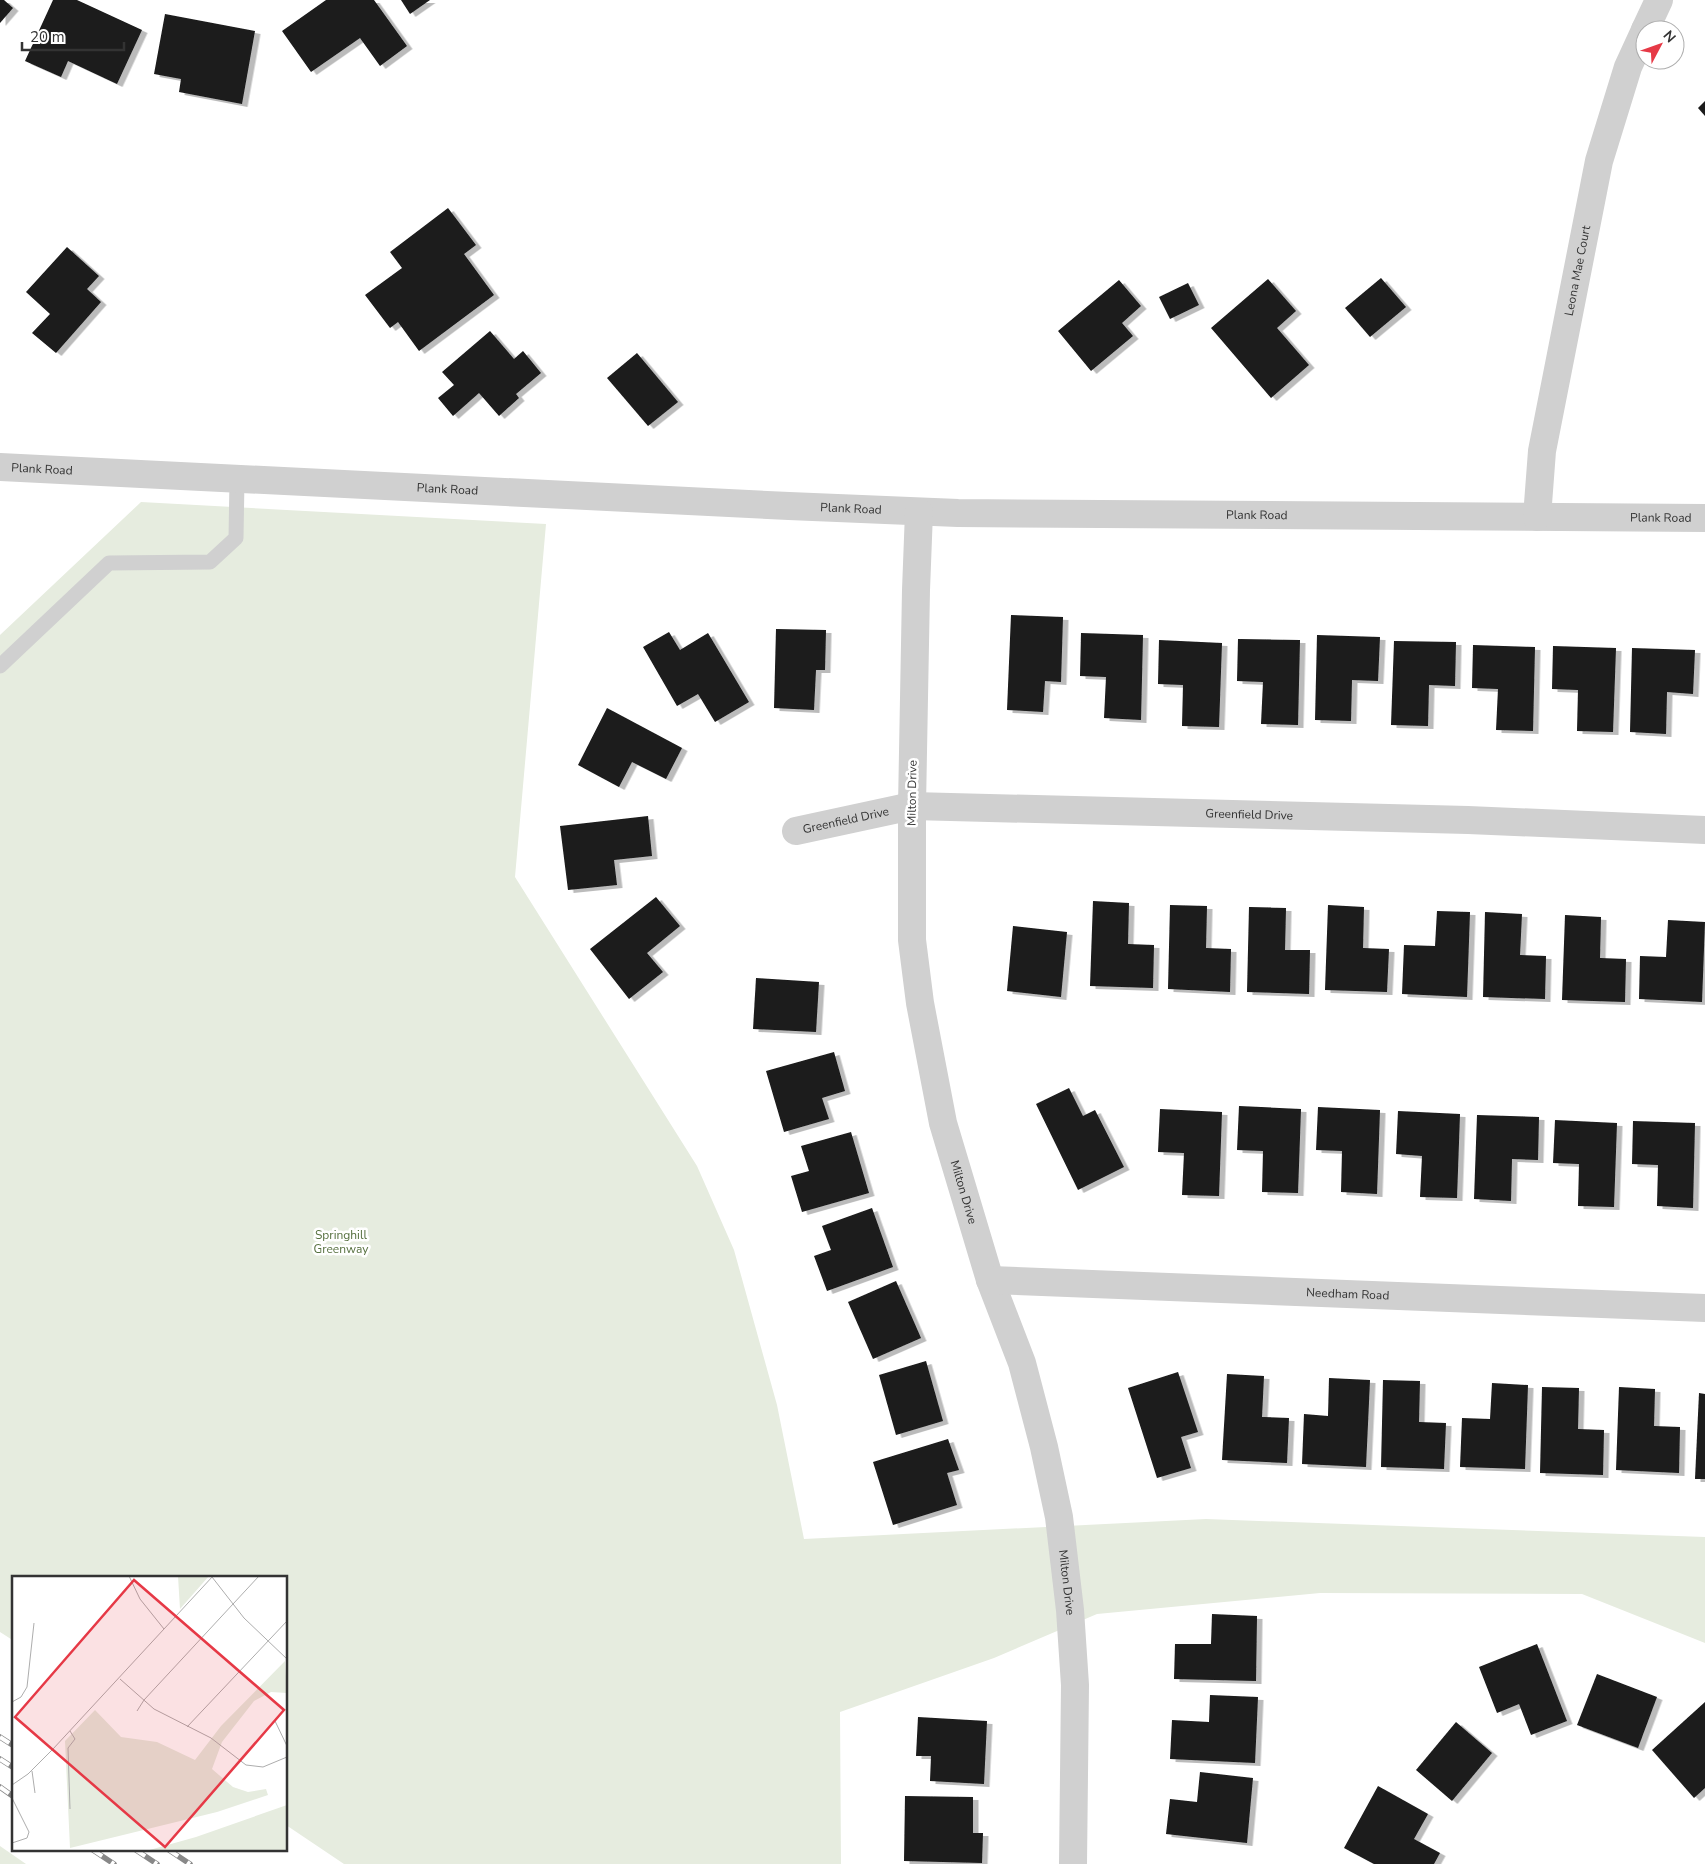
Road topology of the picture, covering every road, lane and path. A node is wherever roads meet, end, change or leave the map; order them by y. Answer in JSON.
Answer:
{"nodes":[{"id":1,"x":1659,"y":0,"type":"edge"},
{"id":2,"x":1650,"y":20,"type":"edge"},
{"id":3,"x":1635,"y":52,"type":"edge"},
{"id":4,"x":0,"y":468,"type":"edge"},
{"id":5,"x":236,"y":480,"type":"junction"},
{"id":6,"x":919,"y":512,"type":"junction"},
{"id":7,"x":1537,"y":517,"type":"junction"},
{"id":8,"x":1705,"y":518,"type":"edge"},
{"id":9,"x":0,"y":666,"type":"edge"},
{"id":10,"x":912,"y":806,"type":"junction"},
{"id":11,"x":796,"y":830,"type":"dead end"},
{"id":12,"x":1705,"y":830,"type":"edge"},
{"id":13,"x":990,"y":1280,"type":"junction"},
{"id":14,"x":1705,"y":1308,"type":"edge"},
{"id":15,"x":1073,"y":1864,"type":"edge"}],
"edges":[{"from":1,"to":2,"type":"street","name":"Leona Mae Court"},
{"from":3,"to":7,"type":"street","name":"Leona Mae Court"},
{"from":4,"to":5,"type":"street","name":"Plank Road"},
{"from":5,"to":6,"type":"street","name":"Plank Road"},
{"from":5,"to":9,"type":"lane"},
{"from":6,"to":7,"type":"street","name":"Plank Road"},
{"from":6,"to":10,"type":"street","name":"Milton Drive"},
{"from":7,"to":8,"type":"street","name":"Plank Road"},
{"from":10,"to":11,"type":"street","name":"Greenfield Drive"},
{"from":10,"to":12,"type":"street","name":"Greenfield Drive"},
{"from":10,"to":13,"type":"street","name":"Milton Drive"},
{"from":13,"to":14,"type":"street","name":"Needham Road"},
{"from":13,"to":15,"type":"street","name":"Milton Drive"}]}
